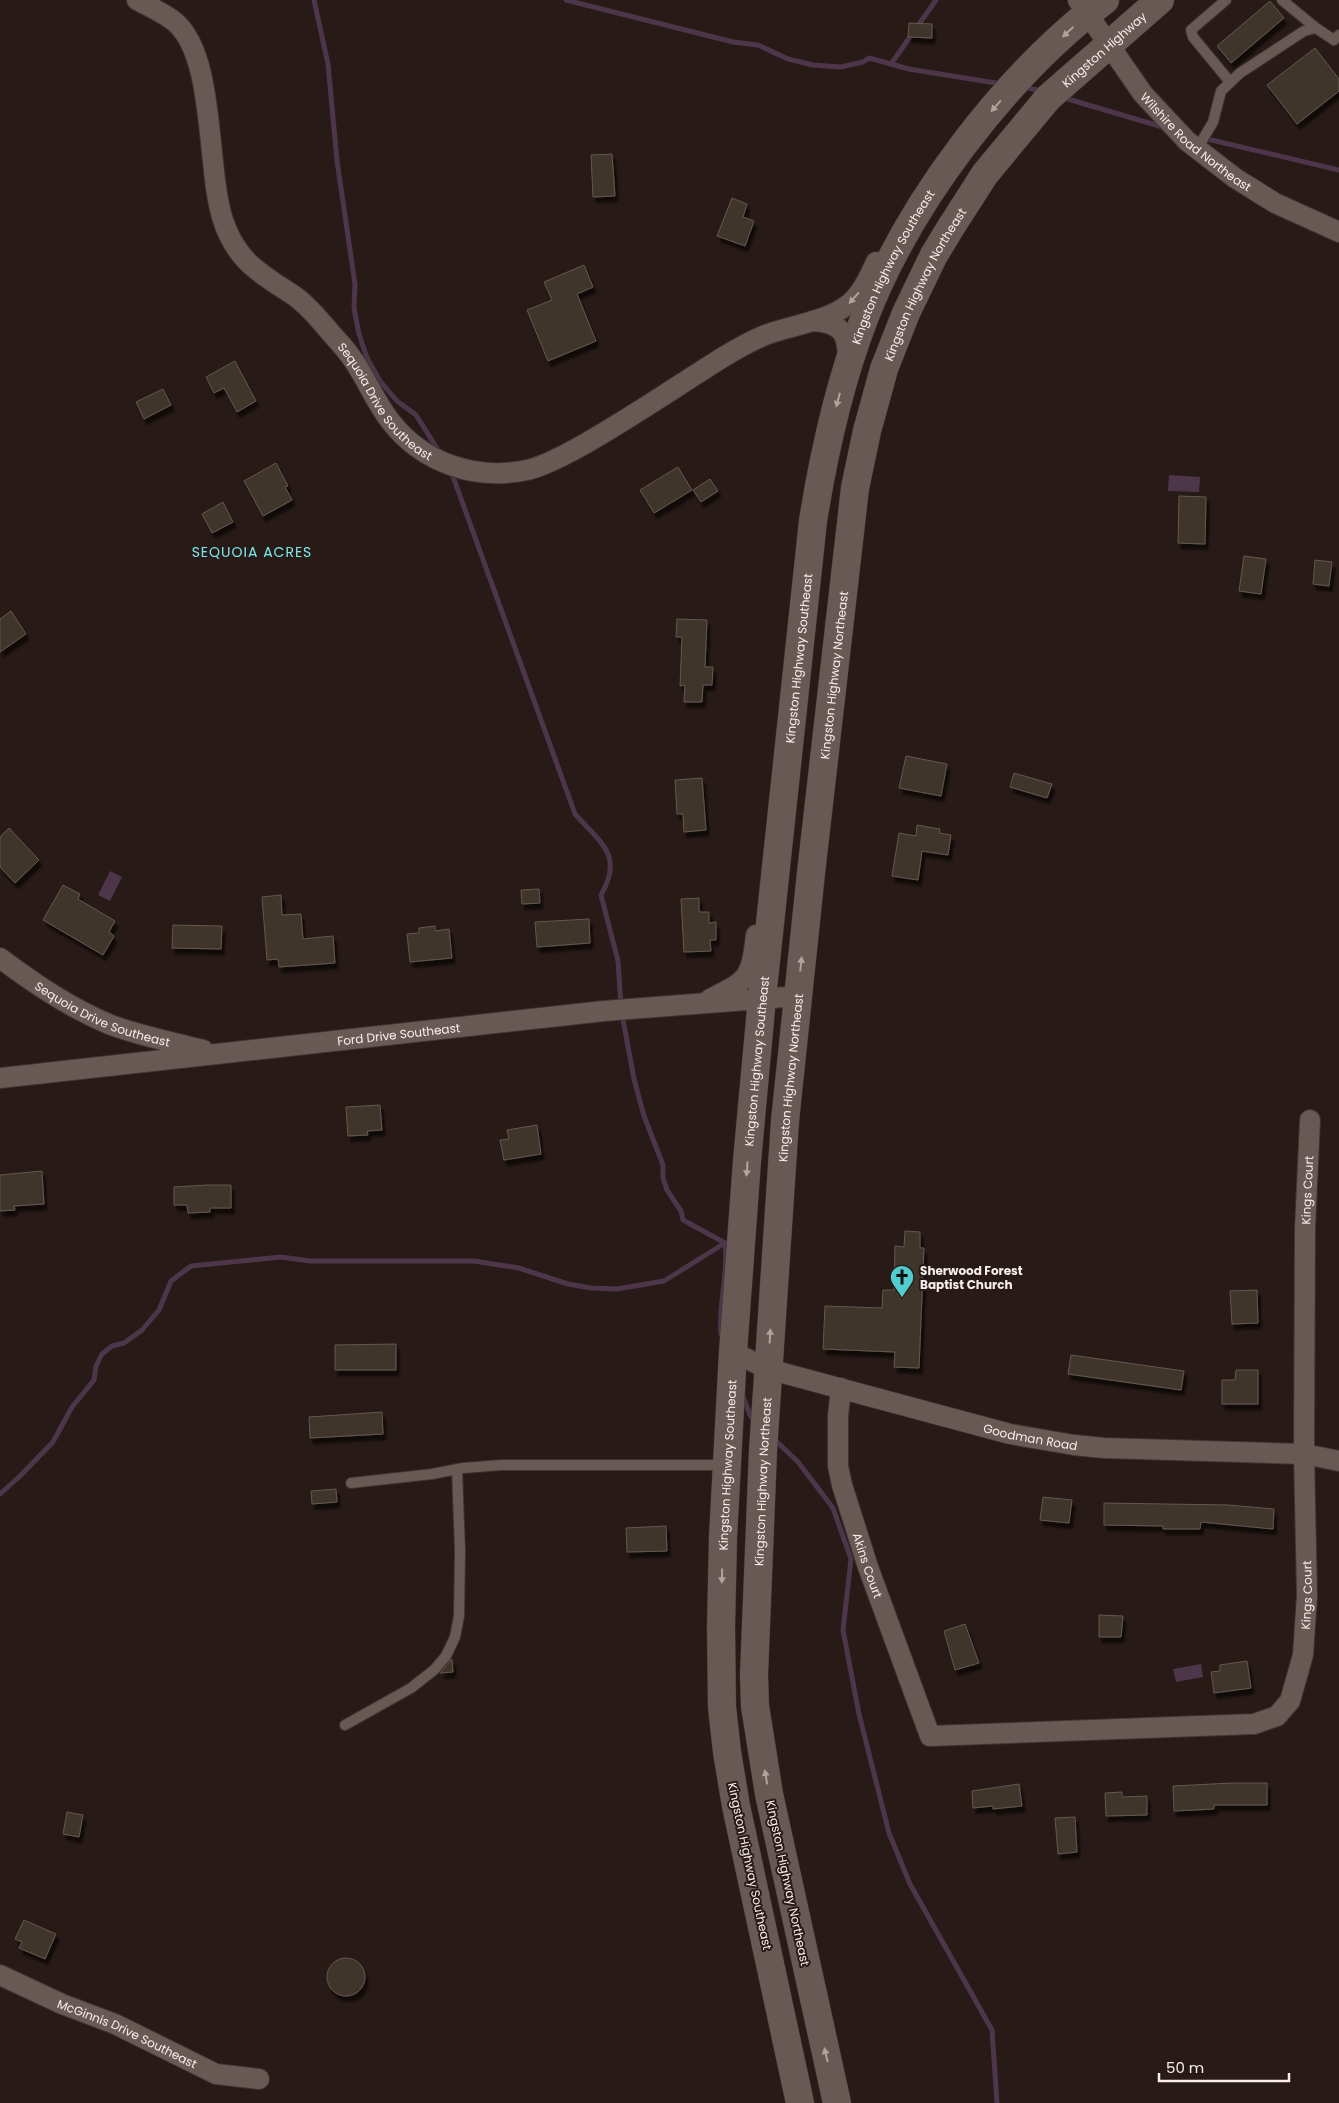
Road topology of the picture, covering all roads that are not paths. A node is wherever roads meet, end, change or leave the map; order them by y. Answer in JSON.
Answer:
{"nodes":[{"id":1,"x":137,"y":0,"type":"edge"},
{"id":2,"x":1160,"y":0,"type":"edge"},
{"id":3,"x":1227,"y":0,"type":"edge"},
{"id":4,"x":1282,"y":0,"type":"edge"},
{"id":5,"x":1091,"y":4,"type":"edge"},
{"id":6,"x":1316,"y":28,"type":"junction"},
{"id":7,"x":1339,"y":35,"type":"edge"},
{"id":8,"x":1108,"y":45,"type":"junction"},
{"id":9,"x":1230,"y":82,"type":"junction"},
{"id":10,"x":1048,"y":98,"type":"joint"},
{"id":11,"x":963,"y":145,"type":"junction"},
{"id":12,"x":1197,"y":149,"type":"junction"},
{"id":13,"x":1339,"y":232,"type":"edge"},
{"id":14,"x":813,"y":320,"type":"junction"},
{"id":15,"x":848,"y":366,"type":"junction"},
{"id":16,"x":785,"y":789,"type":"junction"},
{"id":17,"x":0,"y":958,"type":"edge"},
{"id":18,"x":798,"y":996,"type":"junction"},
{"id":19,"x":762,"y":998,"type":"junction"},
{"id":20,"x":701,"y":1004,"type":"junction"},
{"id":21,"x":212,"y":1053,"type":"junction"},
{"id":22,"x":0,"y":1078,"type":"edge"},
{"id":23,"x":1310,"y":1120,"type":"dead end"},
{"id":24,"x":733,"y":1352,"type":"junction"},
{"id":25,"x":768,"y":1370,"type":"junction"},
{"id":26,"x":841,"y":1388,"type":"junction"},
{"id":27,"x":1304,"y":1454,"type":"junction"},
{"id":28,"x":1339,"y":1461,"type":"edge"},
{"id":29,"x":727,"y":1466,"type":"junction"},
{"id":30,"x":457,"y":1469,"type":"junction"},
{"id":31,"x":351,"y":1483,"type":"dead end"},
{"id":32,"x":344,"y":1725,"type":"dead end"},
{"id":33,"x":930,"y":1736,"type":"joint"},
{"id":34,"x":0,"y":1975,"type":"edge"},
{"id":35,"x":259,"y":2078,"type":"dead end"},
{"id":36,"x":800,"y":2103,"type":"edge"},
{"id":37,"x":837,"y":2103,"type":"edge"}],
"edges":[{"from":1,"to":14,"type":"street","name":"Sequoia Drive Southeast"},
{"from":2,"to":8,"type":"main road","name":"Kingston Highway"},
{"from":3,"to":9,"type":"lane"},
{"from":4,"to":6,"type":"lane"},
{"from":5,"to":8,"type":"street","name":"Wilshire Road Northeast"},
{"from":5,"to":11,"type":"main road","name":"Kingston Highway Southeast","one_way":true},
{"from":6,"to":7,"type":"lane"},
{"from":6,"to":9,"type":"lane"},
{"from":8,"to":10,"type":"main road","name":"Kingston Highway"},
{"from":8,"to":12,"type":"street","name":"Wilshire Road Northeast"},
{"from":9,"to":12,"type":"lane"},
{"from":18,"to":10,"type":"main road","name":"Kingston Highway Northeast","one_way":true},
{"from":11,"to":14,"type":"street","name":"Sequoia Drive Southeast","one_way":true},
{"from":11,"to":15,"type":"main road","name":"Kingston Highway Southeast"},
{"from":12,"to":13,"type":"street","name":"Wilshire Road Northeast"},
{"from":14,"to":15,"type":"street"},
{"from":15,"to":16,"type":"main road","name":"Kingston Highway Southeast","one_way":true},
{"from":16,"to":19,"type":"main road","name":"Kingston Highway Southeast"},
{"from":16,"to":20,"type":"street"},
{"from":17,"to":21,"type":"street","name":"Sequoia Drive Southeast"},
{"from":18,"to":19,"type":"street","name":"Ford Drive Southeast"},
{"from":25,"to":18,"type":"main road","name":"Kingston Highway Northeast","one_way":true},
{"from":19,"to":20,"type":"street","name":"Ford Drive Southeast"},
{"from":19,"to":24,"type":"main road","name":"Kingston Highway Southeast","one_way":true},
{"from":20,"to":21,"type":"street","name":"Ford Drive Southeast"},
{"from":21,"to":22,"type":"street","name":"Ford Drive Southeast"},
{"from":23,"to":27,"type":"street","name":"Kings Court"},
{"from":24,"to":25,"type":"street","name":"Goodman Road"},
{"from":24,"to":29,"type":"main road","name":"Kingston Highway Southeast"},
{"from":25,"to":26,"type":"street","name":"Goodman Road"},
{"from":37,"to":25,"type":"main road","name":"Kingston Highway Northeast","one_way":true},
{"from":26,"to":27,"type":"street","name":"Goodman Road"},
{"from":26,"to":33,"type":"street","name":"Akins Court"},
{"from":27,"to":28,"type":"street","name":"Goodman Road"},
{"from":27,"to":33,"type":"street","name":"Kings Court"},
{"from":29,"to":30,"type":"lane"},
{"from":29,"to":36,"type":"main road","name":"Kingston Highway Southeast","one_way":true},
{"from":30,"to":31,"type":"lane"},
{"from":30,"to":32,"type":"lane"},
{"from":34,"to":35,"type":"street","name":"McGinnis Drive Southeast"}]}
